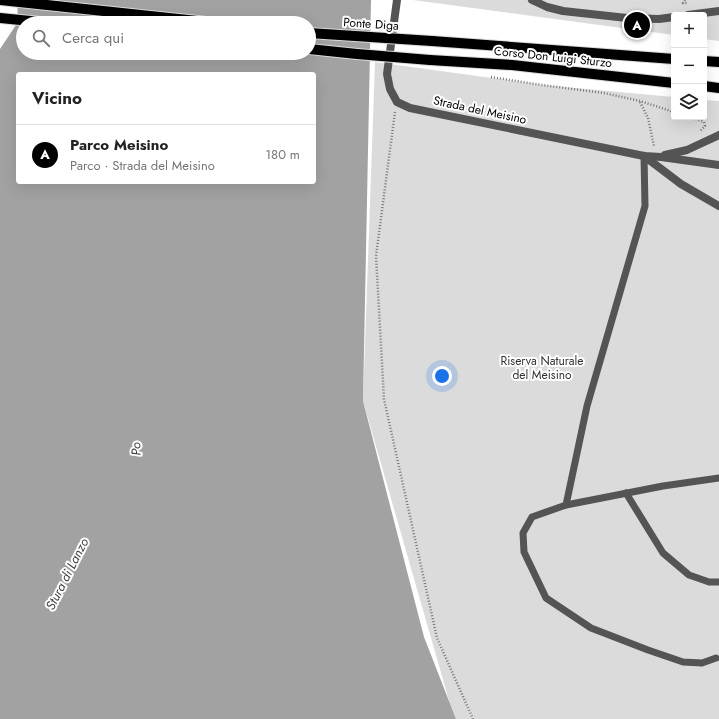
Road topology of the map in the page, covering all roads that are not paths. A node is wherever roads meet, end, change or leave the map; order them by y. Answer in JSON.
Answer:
{"nodes":[{"id":1,"x":0,"y":0,"type":"edge"},
{"id":2,"x":396,"y":0,"type":"edge"},
{"id":3,"x":532,"y":0,"type":"edge"},
{"id":4,"x":719,"y":11,"type":"edge"},
{"id":5,"x":707,"y":13,"type":"edge"},
{"id":6,"x":150,"y":16,"type":"edge"},
{"id":7,"x":671,"y":17,"type":"edge"},
{"id":8,"x":0,"y":18,"type":"edge"},
{"id":9,"x":16,"y":20,"type":"edge"},
{"id":10,"x":316,"y":33,"type":"edge"},
{"id":11,"x":432,"y":41,"type":"joint"},
{"id":12,"x":316,"y":50,"type":"edge"},
{"id":13,"x":671,"y":59,"type":"edge"},
{"id":14,"x":707,"y":61,"type":"edge"},
{"id":15,"x":719,"y":62,"type":"edge"},
{"id":16,"x":671,"y":83,"type":"edge"},
{"id":17,"x":707,"y":86,"type":"edge"},
{"id":18,"x":719,"y":88,"type":"edge"},
{"id":19,"x":719,"y":135,"type":"edge"},
{"id":20,"x":644,"y":156,"type":"junction"},
{"id":21,"x":661,"y":157,"type":"junction"},
{"id":22,"x":719,"y":166,"type":"edge"},
{"id":23,"x":719,"y":206,"type":"edge"},
{"id":24,"x":719,"y":478,"type":"edge"},
{"id":25,"x":626,"y":493,"type":"junction"},
{"id":26,"x":566,"y":506,"type":"junction"},
{"id":27,"x":719,"y":582,"type":"edge"},
{"id":28,"x":716,"y":658,"type":"dead end"}],
"edges":[{"from":1,"to":6,"type":"main road"},
{"from":2,"to":20,"type":"street","name":"Strada del Meisino"},
{"from":3,"to":7,"type":"street"},
{"from":4,"to":5,"type":"street"},
{"from":8,"to":9,"type":"main road"},
{"from":10,"to":11,"type":"main road","name":"Ponte Diga","bridge":true},
{"from":11,"to":13,"type":"main road","name":"Corso Don Luigi Sturzo"},
{"from":12,"to":16,"type":"main road","name":"Corso Don Luigi Sturzo","bridge":true},
{"from":14,"to":15,"type":"main road"},
{"from":17,"to":18,"type":"main road"},
{"from":19,"to":21,"type":"street","name":"Strada del Meisino"},
{"from":20,"to":21,"type":"street","name":"Strada del Meisino"},
{"from":20,"to":23,"type":"street"},
{"from":20,"to":26,"type":"lane"},
{"from":21,"to":22,"type":"street","name":"Strada del Meisino"},
{"from":24,"to":25,"type":"lane"},
{"from":25,"to":26,"type":"lane"},
{"from":25,"to":27,"type":"lane"},
{"from":26,"to":28,"type":"lane"}]}
